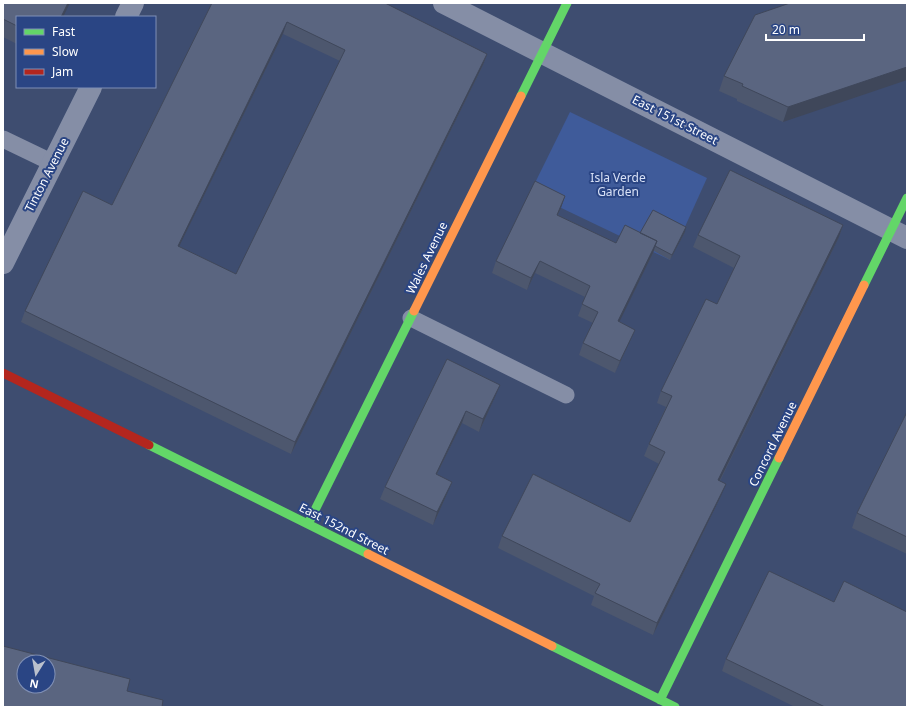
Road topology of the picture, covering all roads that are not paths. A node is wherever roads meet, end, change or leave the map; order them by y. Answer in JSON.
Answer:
{"nodes":[{"id":1,"x":133,"y":3,"type":"edge"},
{"id":2,"x":444,"y":3,"type":"edge"},
{"id":3,"x":567,"y":3,"type":"edge"},
{"id":4,"x":126,"y":16,"type":"edge"},
{"id":5,"x":542,"y":53,"type":"junction"},
{"id":6,"x":90,"y":88,"type":"edge"},
{"id":7,"x":3,"y":139,"type":"edge"},
{"id":8,"x":53,"y":163,"type":"junction"},
{"id":9,"x":907,"y":198,"type":"edge"},
{"id":10,"x":899,"y":234,"type":"edge"},
{"id":11,"x":3,"y":263,"type":"edge"},
{"id":12,"x":411,"y":318,"type":"junction"},
{"id":13,"x":3,"y":373,"type":"edge"},
{"id":14,"x":566,"y":395,"type":"dead end"},
{"id":15,"x":308,"y":524,"type":"junction"},
{"id":16,"x":660,"y":700,"type":"junction"},
{"id":17,"x":675,"y":707,"type":"edge"}],
"edges":[{"from":1,"to":4,"type":"street"},
{"from":2,"to":5,"type":"street","name":"East 151st Street"},
{"from":3,"to":5,"type":"street","name":"Wales Avenue"},
{"from":5,"to":10,"type":"street","name":"East 151st Street"},
{"from":5,"to":12,"type":"street","name":"Wales Avenue"},
{"from":6,"to":8,"type":"street","name":"Tinton Avenue"},
{"from":7,"to":8,"type":"lane"},
{"from":8,"to":11,"type":"street","name":"Tinton Avenue"},
{"from":9,"to":10,"type":"street","name":"Concord Avenue"},
{"from":10,"to":16,"type":"street","name":"Concord Avenue"},
{"from":12,"to":14,"type":"lane"},
{"from":12,"to":15,"type":"street","name":"Wales Avenue"},
{"from":13,"to":15,"type":"street","name":"East 152nd Street"},
{"from":15,"to":16,"type":"street","name":"East 152nd Street"},
{"from":16,"to":17,"type":"street","name":"East 152nd Street"}]}
